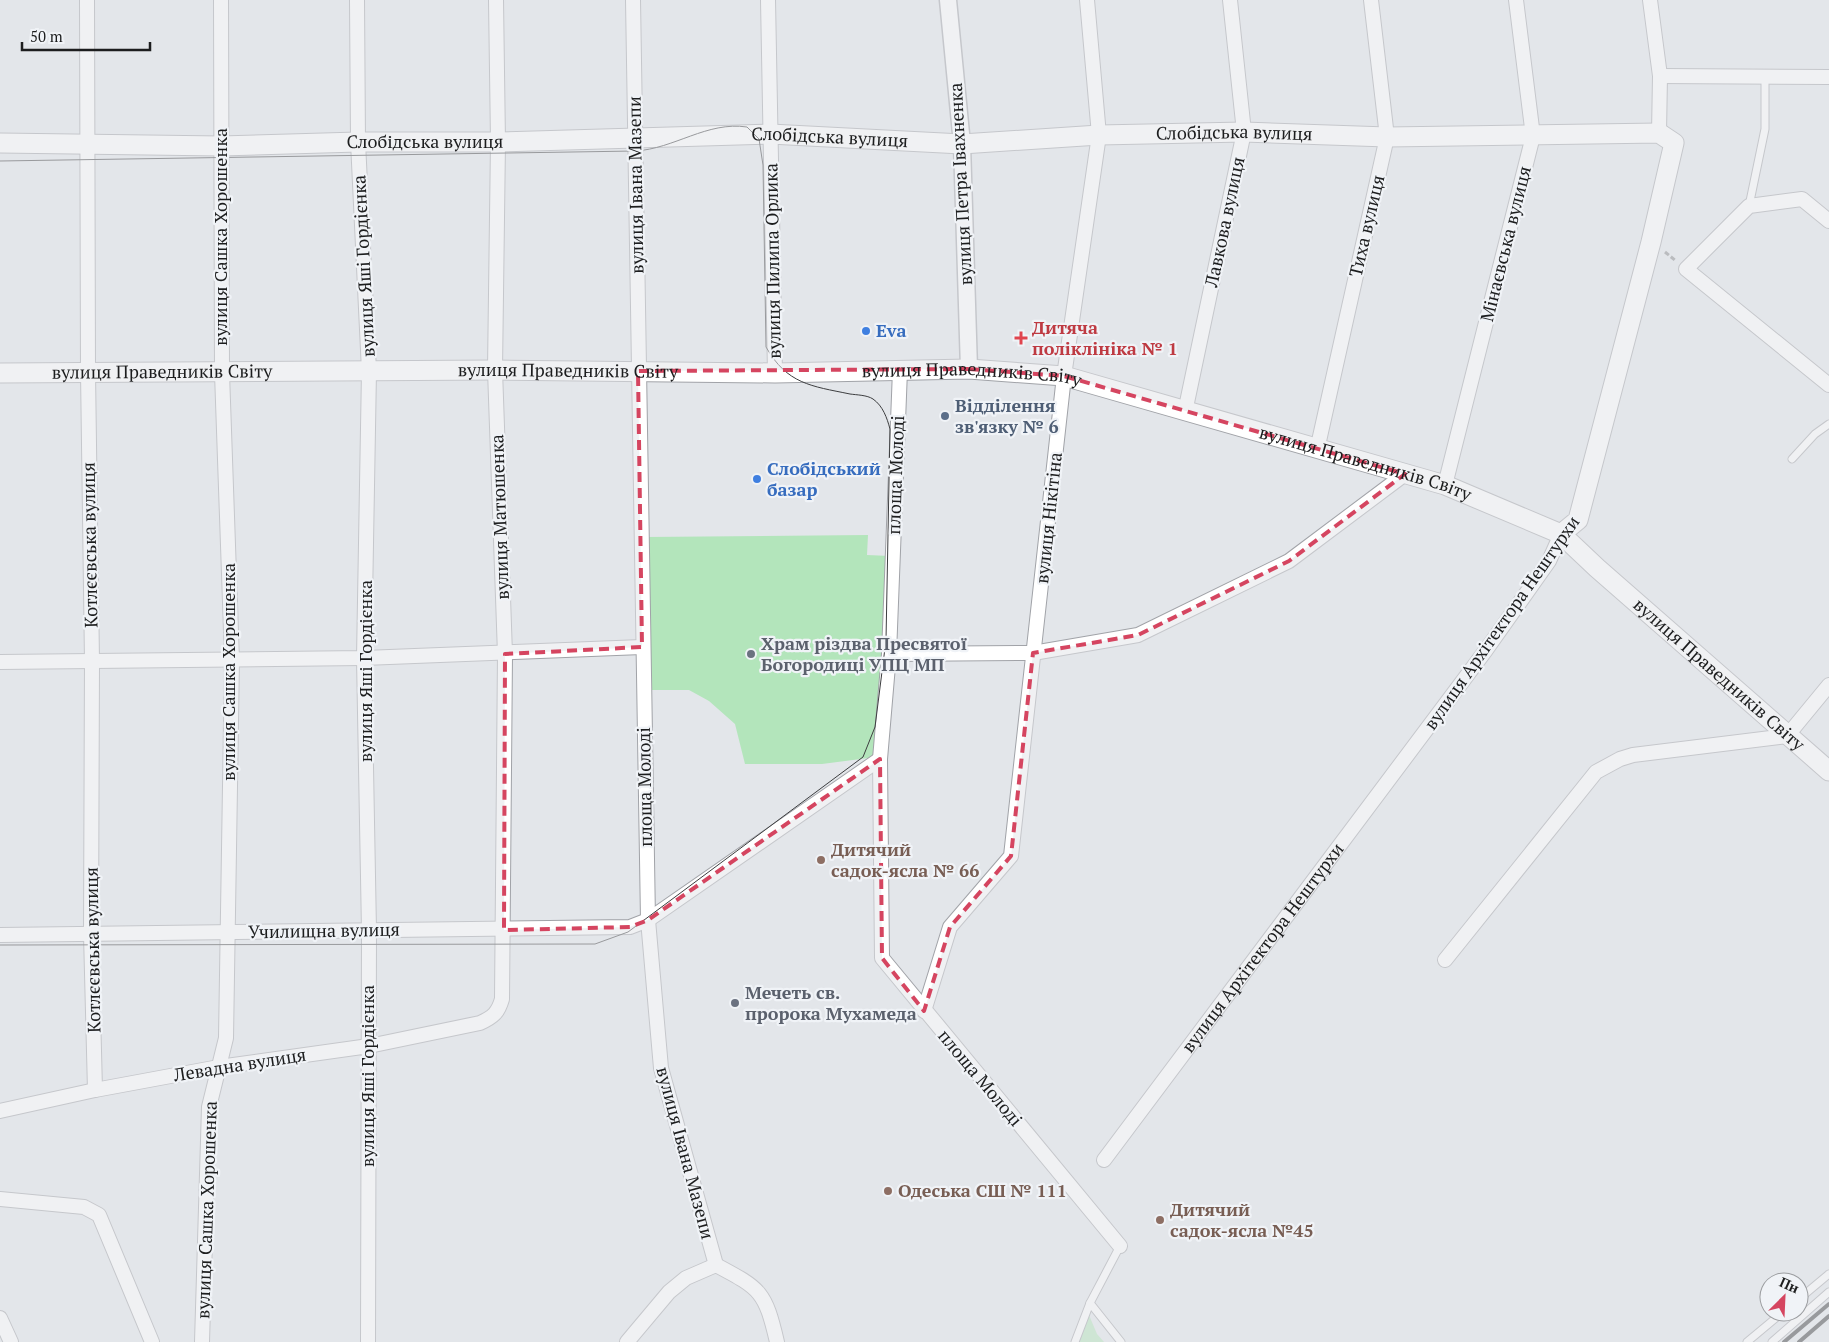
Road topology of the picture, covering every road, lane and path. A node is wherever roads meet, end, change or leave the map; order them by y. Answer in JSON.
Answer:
{"nodes":[{"id":1,"x":88,"y":0,"type":"edge"},
{"id":2,"x":221,"y":0,"type":"edge"},
{"id":3,"x":357,"y":0,"type":"edge"},
{"id":4,"x":496,"y":0,"type":"edge"},
{"id":5,"x":633,"y":0,"type":"edge"},
{"id":6,"x":768,"y":0,"type":"edge"},
{"id":7,"x":948,"y":0,"type":"edge"},
{"id":8,"x":1087,"y":0,"type":"edge"},
{"id":9,"x":1230,"y":0,"type":"edge"},
{"id":10,"x":1371,"y":0,"type":"edge"},
{"id":11,"x":1516,"y":0,"type":"edge"},
{"id":12,"x":1650,"y":0,"type":"edge"},
{"id":13,"x":1660,"y":76,"type":"junction"},
{"id":14,"x":1765,"y":76,"type":"junction"},
{"id":15,"x":1829,"y":77,"type":"edge"},
{"id":16,"x":1244,"y":132,"type":"junction"},
{"id":17,"x":1659,"y":133,"type":"junction"},
{"id":18,"x":770,"y":134,"type":"junction"},
{"id":19,"x":1099,"y":135,"type":"junction"},
{"id":20,"x":1533,"y":136,"type":"junction"},
{"id":21,"x":635,"y":137,"type":"junction"},
{"id":22,"x":1387,"y":137,"type":"junction"},
{"id":23,"x":358,"y":142,"type":"junction"},
{"id":24,"x":498,"y":142,"type":"junction"},
{"id":25,"x":0,"y":143,"type":"edge"},
{"id":26,"x":88,"y":143,"type":"junction"},
{"id":27,"x":962,"y":144,"type":"junction"},
{"id":28,"x":221,"y":146,"type":"junction"},
{"id":29,"x":1749,"y":206,"type":"junction"},
{"id":30,"x":1829,"y":221,"type":"edge"},
{"id":31,"x":1651,"y":242,"type":"junction"},
{"id":32,"x":1686,"y":269,"type":"junction"},
{"id":33,"x":969,"y":368,"type":"junction"},
{"id":34,"x":495,"y":370,"type":"junction"},
{"id":35,"x":900,"y":370,"type":"junction"},
{"id":36,"x":369,"y":371,"type":"junction"},
{"id":37,"x":638,"y":371,"type":"junction"},
{"id":38,"x":88,"y":372,"type":"junction"},
{"id":39,"x":0,"y":373,"type":"edge"},
{"id":40,"x":222,"y":373,"type":"junction"},
{"id":41,"x":775,"y":373,"type":"junction"},
{"id":42,"x":1064,"y":376,"type":"junction"},
{"id":43,"x":1829,"y":385,"type":"edge"},
{"id":44,"x":1185,"y":412,"type":"junction"},
{"id":45,"x":1829,"y":424,"type":"edge"},
{"id":46,"x":1317,"y":450,"type":"junction"},
{"id":47,"x":1792,"y":459,"type":"dead end"},
{"id":48,"x":1405,"y":474,"type":"junction"},
{"id":49,"x":1444,"y":485,"type":"junction"},
{"id":50,"x":1561,"y":534,"type":"junction"},
{"id":51,"x":642,"y":647,"type":"junction"},
{"id":52,"x":505,"y":654,"type":"junction"},
{"id":53,"x":889,"y":654,"type":"junction"},
{"id":54,"x":1033,"y":654,"type":"junction"},
{"id":55,"x":364,"y":658,"type":"junction"},
{"id":56,"x":232,"y":660,"type":"junction"},
{"id":57,"x":92,"y":661,"type":"junction"},
{"id":58,"x":0,"y":662,"type":"edge"},
{"id":59,"x":1829,"y":686,"type":"edge"},
{"id":60,"x":1787,"y":736,"type":"junction"},
{"id":61,"x":880,"y":759,"type":"junction"},
{"id":62,"x":1829,"y":771,"type":"edge"},
{"id":63,"x":648,"y":920,"type":"junction"},
{"id":64,"x":504,"y":930,"type":"junction"},
{"id":65,"x":369,"y":931,"type":"junction"},
{"id":66,"x":226,"y":932,"type":"junction"},
{"id":67,"x":91,"y":934,"type":"junction"},
{"id":68,"x":0,"y":935,"type":"edge"},
{"id":69,"x":1445,"y":960,"type":"dead end"},
{"id":70,"x":924,"y":1011,"type":"junction"},
{"id":71,"x":480,"y":1023,"type":"joint"},
{"id":72,"x":369,"y":1046,"type":"junction"},
{"id":73,"x":219,"y":1068,"type":"junction"},
{"id":74,"x":96,"y":1090,"type":"junction"},
{"id":75,"x":0,"y":1111,"type":"edge"},
{"id":76,"x":1104,"y":1160,"type":"dead end"},
{"id":77,"x":0,"y":1199,"type":"edge"},
{"id":78,"x":1120,"y":1246,"type":"joint"},
{"id":79,"x":716,"y":1265,"type":"junction"},
{"id":80,"x":1829,"y":1274,"type":"edge"},
{"id":81,"x":1809,"y":1291,"type":"edge"},
{"id":82,"x":1829,"y":1292,"type":"edge"},
{"id":83,"x":1090,"y":1303,"type":"junction"},
{"id":84,"x":0,"y":1318,"type":"edge"},
{"id":85,"x":1771,"y":1322,"type":"edge"},
{"id":86,"x":11,"y":1342,"type":"edge"},
{"id":87,"x":152,"y":1342,"type":"edge"},
{"id":88,"x":202,"y":1342,"type":"edge"},
{"id":89,"x":368,"y":1342,"type":"edge"},
{"id":90,"x":627,"y":1342,"type":"edge"},
{"id":91,"x":777,"y":1342,"type":"edge"},
{"id":92,"x":1075,"y":1342,"type":"edge"},
{"id":93,"x":1121,"y":1342,"type":"edge"},
{"id":94,"x":1747,"y":1342,"type":"edge"},
{"id":95,"x":1772,"y":1342,"type":"edge"}],
"edges":[{"from":1,"to":26,"type":"street","name":"Котлєєвська вулиця"},
{"from":2,"to":28,"type":"street","name":"вулиця Сашка Хорошенка"},
{"from":3,"to":23,"type":"street","name":"вулиця Яші Гордієнка"},
{"from":4,"to":24,"type":"street","name":"вулиця Матюшенка"},
{"from":5,"to":21,"type":"street","name":"вулиця Івана Мазепи"},
{"from":6,"to":18,"type":"street","name":"вулиця Пилипа Орлика"},
{"from":7,"to":27,"type":"street","name":"вулиця Петра Івахненка"},
{"from":8,"to":19,"type":"street","name":"вулиця Нікітіна"},
{"from":9,"to":16,"type":"street","name":"Лавкова вулиця"},
{"from":10,"to":22,"type":"street","name":"Тиха вулиця"},
{"from":11,"to":20,"type":"street","name":"Мінаєвська вулиця"},
{"from":12,"to":13,"type":"street"},
{"from":13,"to":14,"type":"street"},
{"from":13,"to":17,"type":"street"},
{"from":14,"to":15,"type":"street"},
{"from":14,"to":29,"type":"lane"},
{"from":16,"to":19,"type":"main road","name":"Слобідська вулиця"},
{"from":16,"to":22,"type":"main road","name":"Слобідська вулиця"},
{"from":16,"to":44,"type":"street","name":"Лавкова вулиця"},
{"from":17,"to":20,"type":"main road","name":"Слобідська вулиця"},
{"from":17,"to":31,"type":"main road","name":"вулиця Архітектора Нештурхи"},
{"from":18,"to":21,"type":"main road","name":"Слобідська вулиця"},
{"from":18,"to":27,"type":"main road","name":"Слобідська вулиця"},
{"from":18,"to":41,"type":"street","name":"вулиця Пилипа Орлика"},
{"from":19,"to":27,"type":"main road","name":"Слобідська вулиця"},
{"from":19,"to":42,"type":"street","name":"вулиця Нікітіна"},
{"from":20,"to":22,"type":"main road","name":"Слобідська вулиця"},
{"from":20,"to":49,"type":"street","name":"Мінаєвська вулиця"},
{"from":21,"to":24,"type":"main road","name":"Слобідська вулиця"},
{"from":21,"to":37,"type":"street","name":"вулиця Івана Мазепи"},
{"from":22,"to":46,"type":"street","name":"Тиха вулиця"},
{"from":23,"to":24,"type":"main road","name":"Слобідська вулиця"},
{"from":23,"to":28,"type":"main road","name":"Слобідська вулиця"},
{"from":23,"to":36,"type":"street","name":"вулиця Яші Гордієнка"},
{"from":24,"to":34,"type":"street","name":"вулиця Матюшенка"},
{"from":25,"to":26,"type":"main road","name":"Слобідська вулиця"},
{"from":26,"to":28,"type":"main road","name":"Слобідська вулиця"},
{"from":26,"to":38,"type":"street","name":"Котлєєвська вулиця"},
{"from":27,"to":33,"type":"street","name":"вулиця Петра Івахненка"},
{"from":28,"to":40,"type":"street","name":"вулиця Сашка Хорошенка"},
{"from":29,"to":30,"type":"street"},
{"from":29,"to":32,"type":"street"},
{"from":31,"to":32,"type":"path"},
{"from":31,"to":50,"type":"main road","name":"вулиця Архітектора Нештурхи"},
{"from":32,"to":43,"type":"street"},
{"from":33,"to":35,"type":"main road","name":"вулиця Праведників Світу"},
{"from":33,"to":42,"type":"main road","name":"вулиця Праведників Світу"},
{"from":34,"to":36,"type":"main road","name":"вулиця Праведників Світу"},
{"from":34,"to":37,"type":"main road","name":"вулиця Праведників Світу"},
{"from":34,"to":52,"type":"street","name":"вулиця Матюшенка"},
{"from":35,"to":41,"type":"main road","name":"вулиця Праведників Світу"},
{"from":35,"to":53,"type":"street","name":"площа Молоді"},
{"from":36,"to":40,"type":"main road","name":"вулиця Праведників Світу"},
{"from":36,"to":55,"type":"street","name":"вулиця Яші Гордієнка"},
{"from":37,"to":41,"type":"main road","name":"вулиця Праведників Світу"},
{"from":37,"to":51,"type":"street","name":"площа Молоді"},
{"from":38,"to":39,"type":"main road","name":"вулиця Праведників Світу"},
{"from":38,"to":40,"type":"main road","name":"вулиця Праведників Світу"},
{"from":38,"to":57,"type":"street","name":"Котлєєвська вулиця"},
{"from":40,"to":56,"type":"street","name":"вулиця Сашка Хорошенка"},
{"from":42,"to":44,"type":"main road","name":"вулиця Праведників Світу"},
{"from":42,"to":54,"type":"street","name":"вулиця Нікітіна"},
{"from":44,"to":46,"type":"main road","name":"вулиця Праведників Світу"},
{"from":45,"to":47,"type":"lane"},
{"from":46,"to":48,"type":"main road","name":"вулиця Праведників Світу"},
{"from":48,"to":49,"type":"main road","name":"вулиця Праведників Світу"},
{"from":48,"to":54,"type":"street"},
{"from":49,"to":50,"type":"main road","name":"вулиця Праведників Світу"},
{"from":50,"to":60,"type":"main road","name":"вулиця Праведників Світу"},
{"from":50,"to":76,"type":"street","name":"вулиця Архітектора Нештурхи"},
{"from":51,"to":52,"type":"street"},
{"from":51,"to":63,"type":"street","name":"площа Молоді"},
{"from":52,"to":55,"type":"street"},
{"from":52,"to":64,"type":"street","name":"вулиця Матюшенка"},
{"from":53,"to":54,"type":"street"},
{"from":53,"to":61,"type":"street","name":"площа Молоді"},
{"from":54,"to":70,"type":"street","name":"вулиця Нікітіна"},
{"from":55,"to":56,"type":"street"},
{"from":55,"to":65,"type":"street","name":"вулиця Яші Гордієнка"},
{"from":56,"to":57,"type":"street"},
{"from":56,"to":66,"type":"street","name":"вулиця Сашка Хорошенка"},
{"from":57,"to":58,"type":"street"},
{"from":57,"to":67,"type":"street","name":"Котлєєвська вулиця"},
{"from":59,"to":60,"type":"street"},
{"from":60,"to":62,"type":"main road","name":"вулиця Праведників Світу"},
{"from":60,"to":69,"type":"street"},
{"from":61,"to":63,"type":"street"},
{"from":61,"to":70,"type":"street","name":"площа Молоді"},
{"from":63,"to":64,"type":"street","name":"Училищна вулиця"},
{"from":63,"to":79,"type":"street","name":"вулиця Івана Мазепи"},
{"from":64,"to":65,"type":"street","name":"Училищна вулиця"},
{"from":64,"to":71,"type":"street","name":"вулиця Матюшенка"},
{"from":65,"to":66,"type":"street","name":"Училищна вулиця"},
{"from":65,"to":72,"type":"street","name":"вулиця Яші Гордієнка"},
{"from":66,"to":67,"type":"street","name":"Училищна вулиця"},
{"from":66,"to":73,"type":"street","name":"вулиця Сашка Хорошенка"},
{"from":67,"to":68,"type":"street","name":"Училищна вулиця"},
{"from":67,"to":74,"type":"street","name":"Котлєєвська вулиця"},
{"from":70,"to":78,"type":"street","name":"площа Молоді"},
{"from":71,"to":72,"type":"street","name":"Левадна вулиця"},
{"from":72,"to":73,"type":"street","name":"Левадна вулиця"},
{"from":72,"to":89,"type":"street","name":"вулиця Яші Гордієнка"},
{"from":73,"to":74,"type":"street","name":"Левадна вулиця"},
{"from":73,"to":88,"type":"street","name":"вулиця Сашка Хорошенка"},
{"from":74,"to":75,"type":"street","name":"Левадна вулиця"},
{"from":77,"to":87,"type":"street"},
{"from":78,"to":83,"type":"lane","name":"площа Молоді"},
{"from":79,"to":90,"type":"street"},
{"from":79,"to":91,"type":"street"},
{"from":80,"to":81,"type":"lane"},
{"from":82,"to":95,"type":"lane"},
{"from":83,"to":92,"type":"lane","name":"площа Молоді"},
{"from":83,"to":93,"type":"lane"},
{"from":84,"to":86,"type":"street"},
{"from":85,"to":94,"type":"lane"}]}
